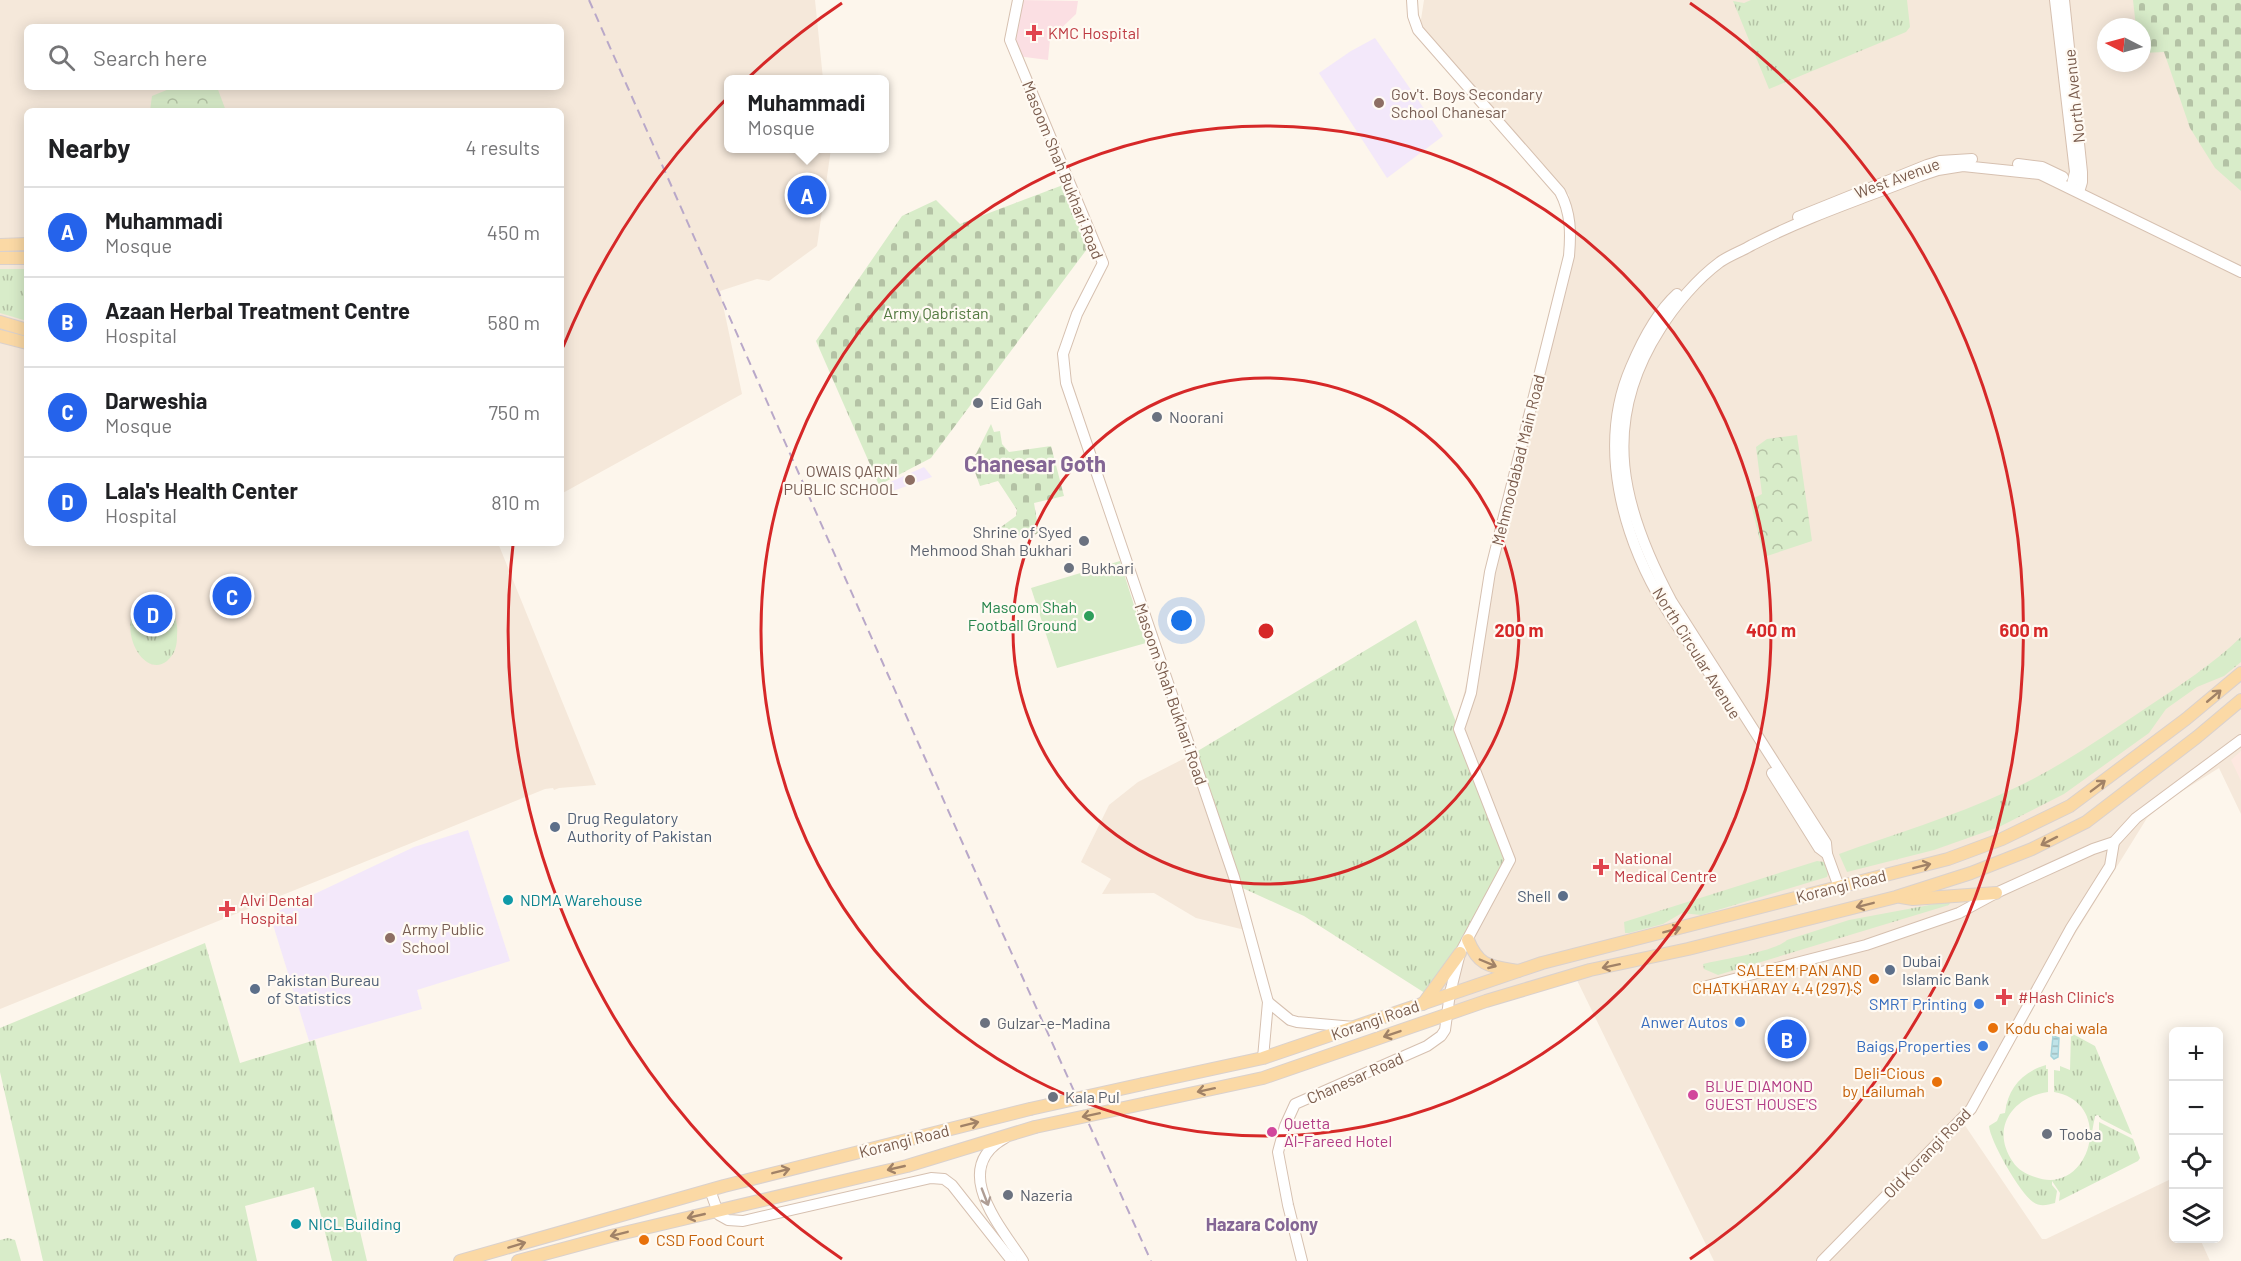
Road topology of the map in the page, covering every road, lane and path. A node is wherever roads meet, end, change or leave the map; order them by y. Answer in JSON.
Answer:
{"nodes":[{"id":1,"x":1018,"y":0,"type":"edge"},
{"id":2,"x":1412,"y":0,"type":"edge"},
{"id":3,"x":2055,"y":0,"type":"edge"},
{"id":4,"x":2064,"y":0,"type":"edge"},
{"id":5,"x":2076,"y":187,"type":"junction"},
{"id":6,"x":24,"y":244,"type":"edge"},
{"id":7,"x":0,"y":245,"type":"edge"},
{"id":8,"x":0,"y":258,"type":"edge"},
{"id":9,"x":24,"y":258,"type":"edge"},
{"id":10,"x":2241,"y":266,"type":"edge"},
{"id":11,"x":2241,"y":273,"type":"edge"},
{"id":12,"x":1672,"y":303,"type":"junction"},
{"id":13,"x":0,"y":322,"type":"edge"},
{"id":14,"x":24,"y":329,"type":"edge"},
{"id":15,"x":0,"y":336,"type":"edge"},
{"id":16,"x":24,"y":342,"type":"edge"},
{"id":17,"x":2241,"y":673,"type":"edge"},
{"id":18,"x":2241,"y":700,"type":"edge"},
{"id":19,"x":2241,"y":740,"type":"edge"},
{"id":20,"x":2114,"y":842,"type":"junction"},
{"id":21,"x":2093,"y":849,"type":"junction"},
{"id":22,"x":2110,"y":866,"type":"junction"},
{"id":23,"x":1839,"y":887,"type":"junction"},
{"id":24,"x":1996,"y":893,"type":"junction"},
{"id":25,"x":1896,"y":897,"type":"junction"},
{"id":26,"x":1464,"y":946,"type":"junction"},
{"id":27,"x":1520,"y":972,"type":"junction"},
{"id":28,"x":1703,"y":987,"type":"dead end"},
{"id":29,"x":1450,"y":993,"type":"junction"},
{"id":30,"x":1268,"y":1002,"type":"junction"},
{"id":31,"x":1423,"y":1004,"type":"junction"},
{"id":32,"x":1447,"y":1015,"type":"junction"},
{"id":33,"x":1356,"y":1027,"type":"junction"},
{"id":34,"x":1263,"y":1058,"type":"junction"},
{"id":35,"x":1013,"y":1134,"type":"junction"},
{"id":36,"x":710,"y":1190,"type":"junction"},
{"id":37,"x":717,"y":1211,"type":"junction"},
{"id":38,"x":460,"y":1261,"type":"edge"},
{"id":39,"x":518,"y":1261,"type":"edge"},
{"id":40,"x":1012,"y":1261,"type":"edge"},
{"id":41,"x":1023,"y":1261,"type":"edge"},
{"id":42,"x":1302,"y":1261,"type":"edge"},
{"id":43,"x":1822,"y":1261,"type":"edge"}],
"edges":[{"from":1,"to":30,"type":"street","name":"Masoom Shah Bukhari Road"},
{"from":2,"to":26,"type":"street","name":"Mehmoodabad Main Road"},
{"from":3,"to":5,"type":"street","name":"North Avenue"},
{"from":4,"to":5,"type":"street","name":"North Avenue"},
{"from":5,"to":10,"type":"street","name":"West Avenue"},
{"from":5,"to":11,"type":"street","name":"West Avenue"},
{"from":5,"to":12,"type":"street","name":"West Avenue"},
{"from":5,"to":12,"type":"street","name":"West Avenue"},
{"from":6,"to":7,"type":"main road"},
{"from":8,"to":9,"type":"main road"},
{"from":12,"to":23,"type":"street","name":"North Circular Avenue"},
{"from":13,"to":14,"type":"main road"},
{"from":15,"to":16,"type":"main road"},
{"from":23,"to":17,"type":"main road","name":"Korangi Road","one_way":true},
{"from":18,"to":25,"type":"main road","name":"Korangi Road","one_way":true},
{"from":19,"to":20,"type":"street"},
{"from":20,"to":21,"type":"street"},
{"from":20,"to":22,"type":"street","name":"Old Korangi Road"},
{"from":21,"to":22,"type":"street"},
{"from":21,"to":24,"type":"street"},
{"from":22,"to":43,"type":"street","name":"Old Korangi Road"},
{"from":27,"to":23,"type":"main road","name":"Korangi Road","one_way":true},
{"from":24,"to":25,"type":"main road"},
{"from":24,"to":28,"type":"street"},
{"from":25,"to":32,"type":"main road","name":"Korangi Road","one_way":true},
{"from":26,"to":27,"type":"main road","one_way":true},
{"from":26,"to":29,"type":"street","name":"Mehmoodabad Main Road"},
{"from":26,"to":31,"type":"main road"},
{"from":27,"to":29,"type":"main road","name":"Korangi Road"},
{"from":29,"to":31,"type":"main road","name":"Korangi Road"},
{"from":29,"to":32,"type":"street","name":"Chanesar Road"},
{"from":30,"to":33,"type":"street"},
{"from":30,"to":34,"type":"street","name":"Masoom Shah Bukhari Road"},
{"from":31,"to":33,"type":"main road","name":"Korangi Road"},
{"from":32,"to":35,"type":"main road","name":"Korangi Road","one_way":true,"bridge":true},
{"from":32,"to":42,"type":"street","name":"Chanesar Road"},
{"from":33,"to":34,"type":"main road","name":"Korangi Road"},
{"from":36,"to":34,"type":"main road","name":"Korangi Road","one_way":true,"bridge":true},
{"from":35,"to":37,"type":"main road","name":"Korangi Road","one_way":true},
{"from":35,"to":41,"type":"street","one_way":true},
{"from":36,"to":37,"type":"street"},
{"from":38,"to":36,"type":"main road","name":"Korangi Road","one_way":true},
{"from":37,"to":39,"type":"main road","name":"Korangi Road","one_way":true},
{"from":37,"to":40,"type":"street"}]}
